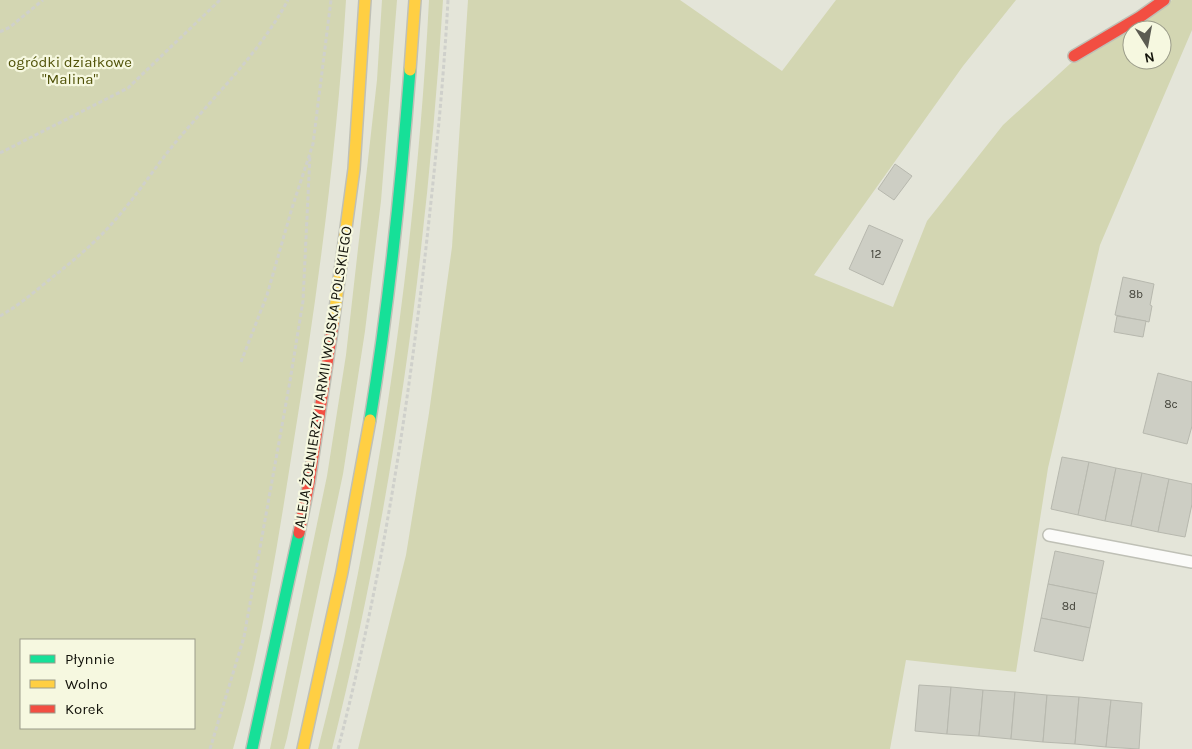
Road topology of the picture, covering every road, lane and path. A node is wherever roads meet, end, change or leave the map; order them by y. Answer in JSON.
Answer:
{"nodes":[{"id":1,"x":43,"y":0,"type":"edge"},
{"id":2,"x":220,"y":0,"type":"edge"},
{"id":3,"x":288,"y":0,"type":"edge"},
{"id":4,"x":331,"y":0,"type":"edge"},
{"id":5,"x":365,"y":0,"type":"edge"},
{"id":6,"x":415,"y":0,"type":"edge"},
{"id":7,"x":1164,"y":0,"type":"edge"},
{"id":8,"x":0,"y":32,"type":"edge"},
{"id":9,"x":1074,"y":56,"type":"dead end"},
{"id":10,"x":0,"y":152,"type":"edge"},
{"id":11,"x":310,"y":155,"type":"junction"},
{"id":12,"x":0,"y":316,"type":"edge"},
{"id":13,"x":241,"y":362,"type":"dead end"},
{"id":14,"x":1049,"y":535,"type":"dead end"},
{"id":15,"x":1192,"y":562,"type":"edge"},
{"id":16,"x":210,"y":749,"type":"edge"},
{"id":17,"x":252,"y":749,"type":"edge"},
{"id":18,"x":303,"y":749,"type":"edge"}],
"edges":[{"from":1,"to":8,"type":"path"},
{"from":2,"to":10,"type":"path"},
{"from":3,"to":12,"type":"path"},
{"from":4,"to":11,"type":"path"},
{"from":5,"to":17,"type":"main road","name":"ALEJA ŻOŁNIERZY I ARMII WOJSKA POLSKIEGO"},
{"from":6,"to":18,"type":"main road"},
{"from":7,"to":9,"type":"main road"},
{"from":11,"to":13,"type":"path"},
{"from":11,"to":16,"type":"path"},
{"from":14,"to":15,"type":"lane"}]}
